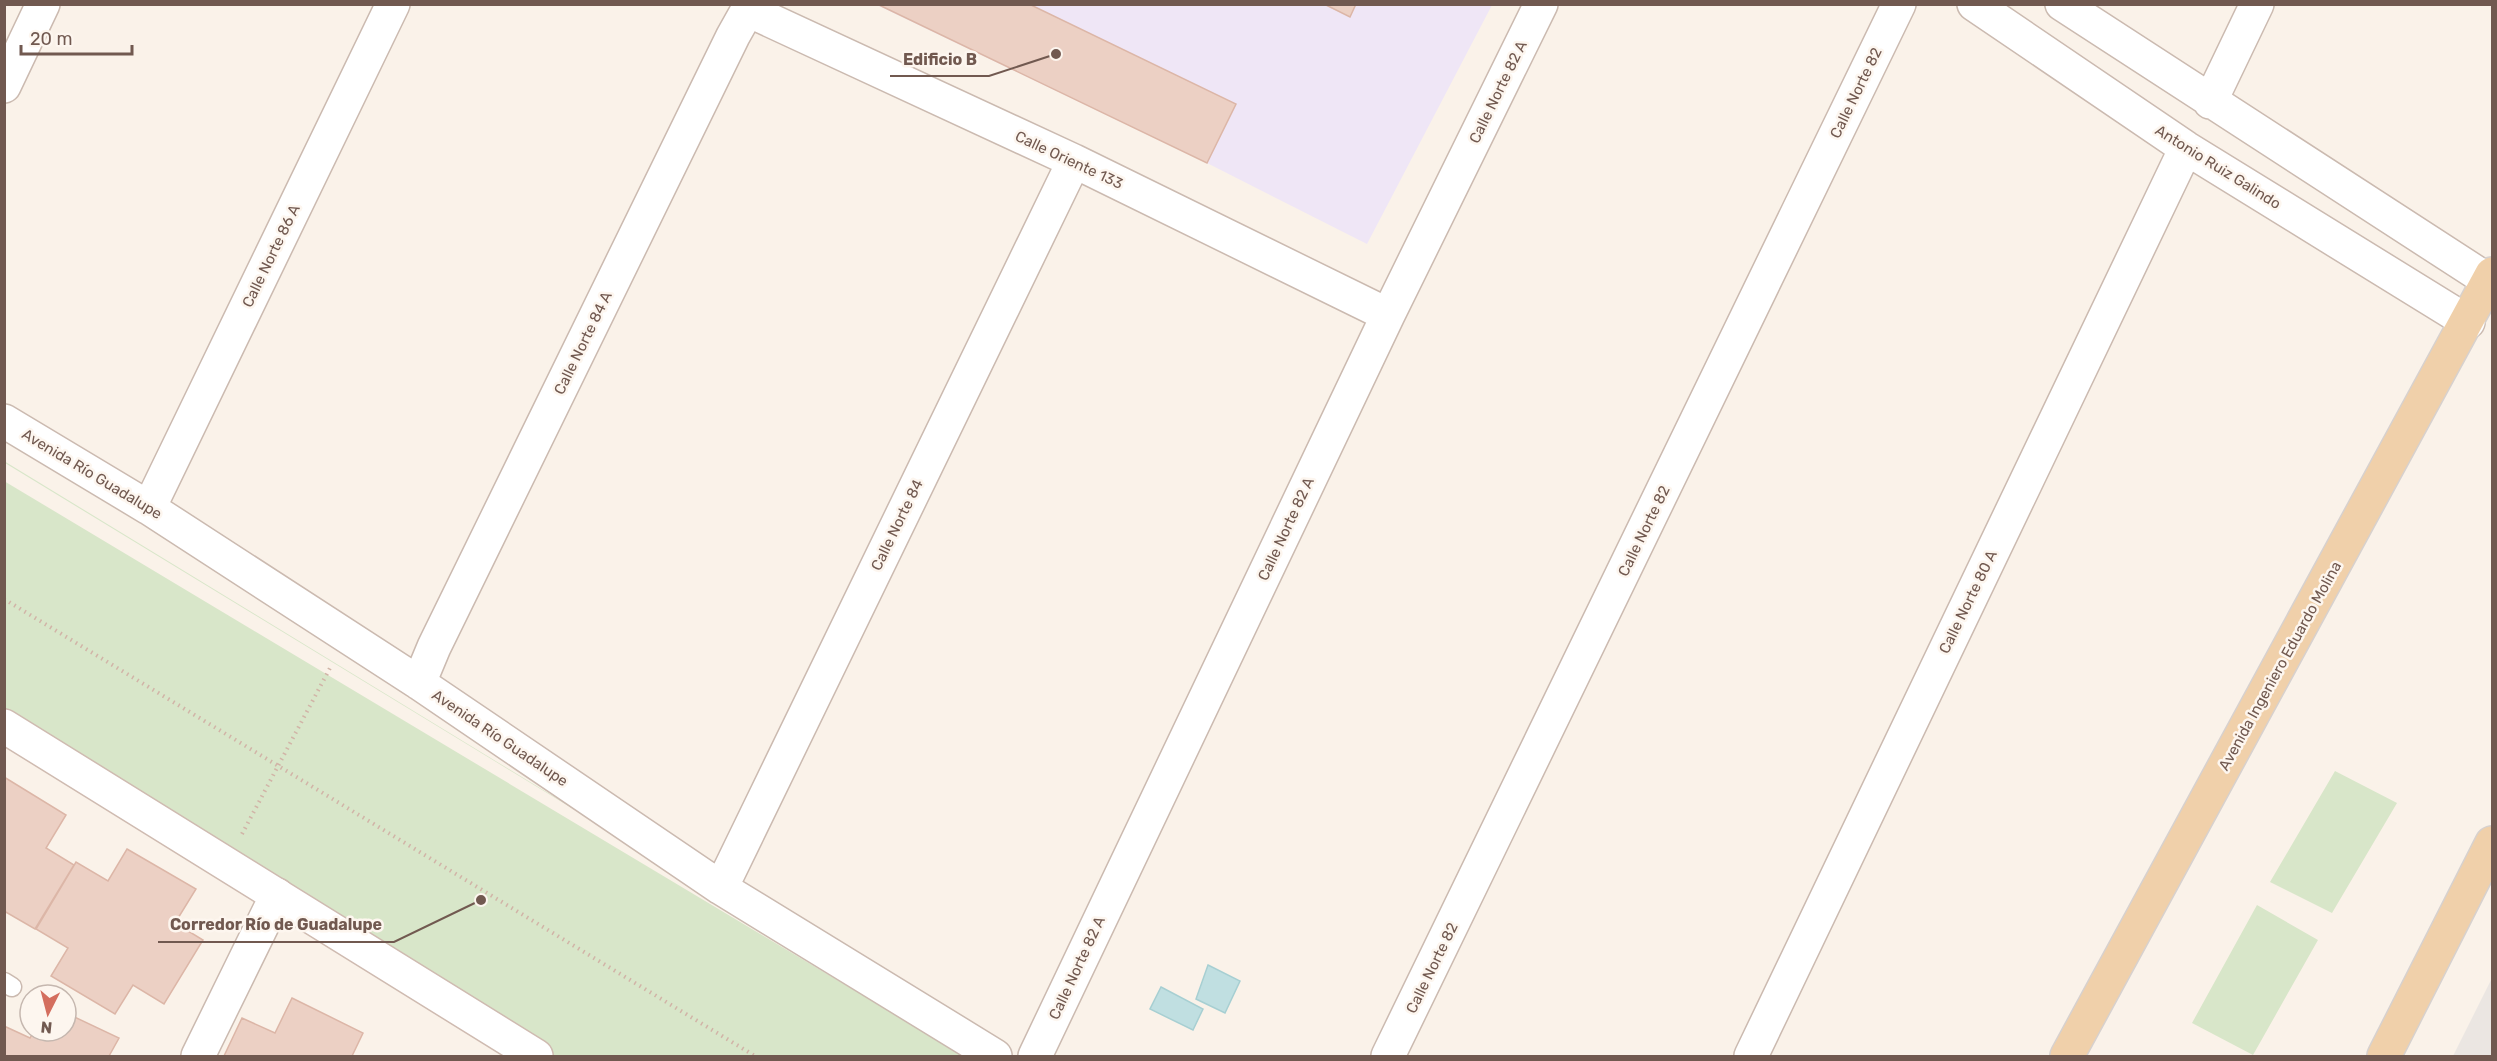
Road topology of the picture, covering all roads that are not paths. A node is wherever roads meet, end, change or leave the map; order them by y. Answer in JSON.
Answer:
{"nodes":[{"id":1,"x":43,"y":4,"type":"edge"},
{"id":2,"x":393,"y":4,"type":"edge"},
{"id":3,"x":1541,"y":4,"type":"edge"},
{"id":4,"x":1899,"y":4,"type":"edge"},
{"id":5,"x":1974,"y":4,"type":"edge"},
{"id":6,"x":2062,"y":4,"type":"edge"},
{"id":7,"x":2258,"y":4,"type":"edge"},
{"id":8,"x":749,"y":7,"type":"edge"},
{"id":9,"x":4,"y":86,"type":"edge"},
{"id":10,"x":2210,"y":102,"type":"junction"},
{"id":11,"x":2186,"y":148,"type":"junction"},
{"id":12,"x":1074,"y":161,"type":"junction"},
{"id":13,"x":2491,"y":278,"type":"edge"},
{"id":14,"x":1388,"y":315,"type":"junction"},
{"id":15,"x":2468,"y":322,"type":"junction"},
{"id":16,"x":4,"y":422,"type":"edge"},
{"id":17,"x":149,"y":508,"type":"junction"},
{"id":18,"x":419,"y":683,"type":"junction"},
{"id":19,"x":4,"y":726,"type":"edge"},
{"id":20,"x":2493,"y":843,"type":"edge"},
{"id":21,"x":721,"y":888,"type":"junction"},
{"id":22,"x":277,"y":895,"type":"junction"},
{"id":23,"x":198,"y":1056,"type":"edge"},
{"id":24,"x":536,"y":1056,"type":"edge"},
{"id":25,"x":995,"y":1056,"type":"edge"},
{"id":26,"x":1035,"y":1056,"type":"edge"},
{"id":27,"x":1388,"y":1056,"type":"edge"},
{"id":28,"x":1751,"y":1056,"type":"edge"},
{"id":29,"x":2067,"y":1056,"type":"edge"},
{"id":30,"x":2384,"y":1056,"type":"edge"}],
"edges":[{"from":1,"to":9,"type":"street"},
{"from":2,"to":17,"type":"street","name":"Calle Norte 86 A"},
{"from":3,"to":14,"type":"street","name":"Calle Norte 82 A"},
{"from":4,"to":27,"type":"street","name":"Calle Norte 82"},
{"from":5,"to":11,"type":"street","name":"Antonio Ruiz Galindo"},
{"from":6,"to":10,"type":"street"},
{"from":7,"to":10,"type":"street"},
{"from":8,"to":12,"type":"street","name":"Calle Oriente 133"},
{"from":8,"to":18,"type":"street","name":"Calle Norte 84 A"},
{"from":10,"to":13,"type":"street"},
{"from":11,"to":15,"type":"street","name":"Antonio Ruiz Galindo"},
{"from":11,"to":28,"type":"street","name":"Calle Norte 80 A"},
{"from":12,"to":14,"type":"street","name":"Calle Oriente 133"},
{"from":12,"to":21,"type":"street","name":"Calle Norte 84"},
{"from":13,"to":15,"type":"main road","name":"Avenida Ingeniero Eduardo Molina"},
{"from":14,"to":26,"type":"street","name":"Calle Norte 82 A"},
{"from":15,"to":29,"type":"main road","name":"Avenida Ingeniero Eduardo Molina"},
{"from":16,"to":17,"type":"street","name":"Avenida Río Guadalupe"},
{"from":17,"to":18,"type":"street","name":"Avenida Río Guadalupe"},
{"from":18,"to":21,"type":"street","name":"Avenida Río Guadalupe"},
{"from":19,"to":22,"type":"street"},
{"from":20,"to":30,"type":"main road"},
{"from":21,"to":25,"type":"street","name":"Avenida Río Guadalupe"},
{"from":22,"to":23,"type":"street"},
{"from":22,"to":24,"type":"street"}]}
